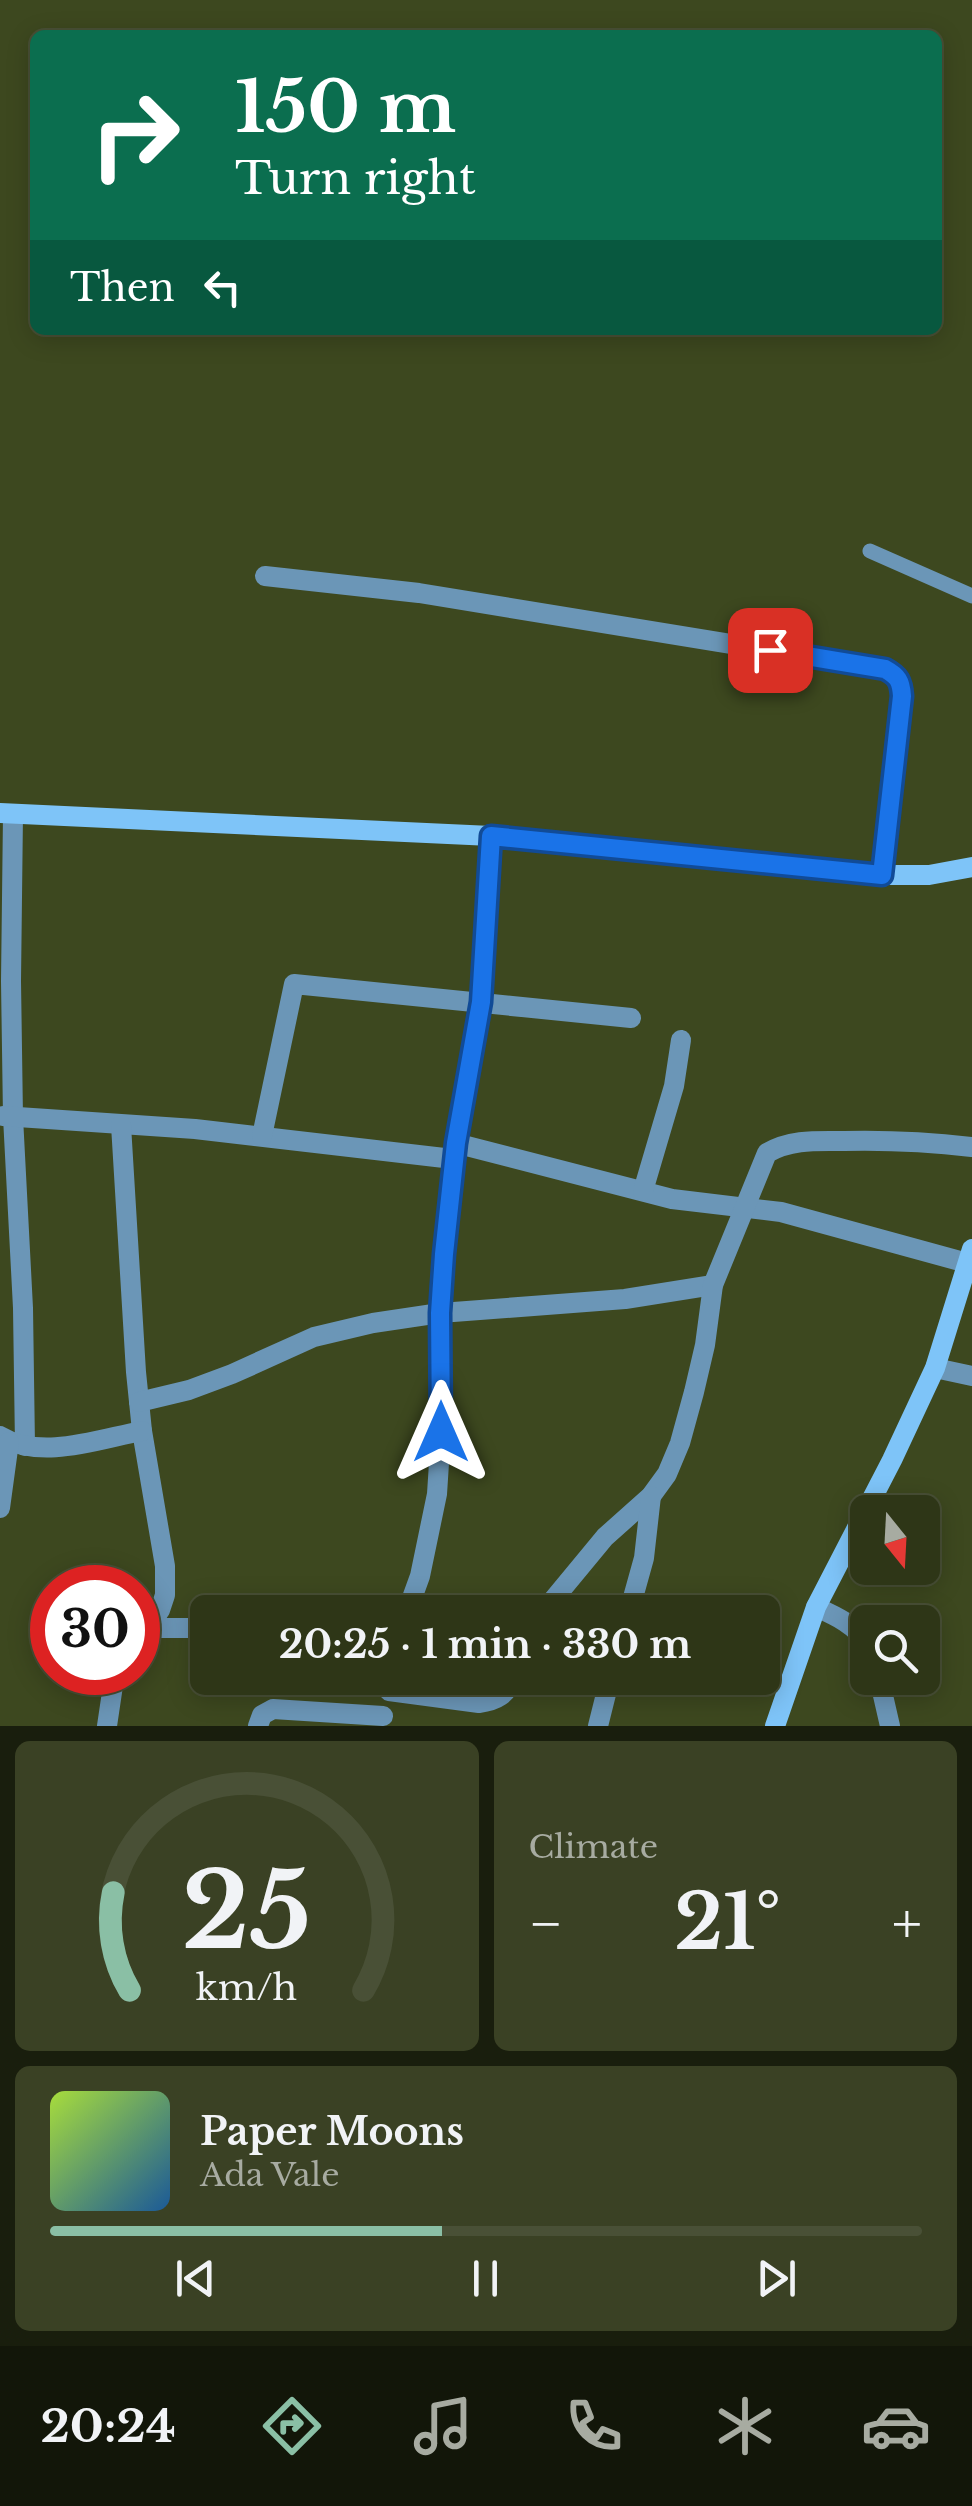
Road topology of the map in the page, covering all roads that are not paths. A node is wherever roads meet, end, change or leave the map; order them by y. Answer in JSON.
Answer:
{"nodes":[{"id":1,"x":870,"y":551,"type":"dead end"},
{"id":2,"x":266,"y":576,"type":"dead end"},
{"id":3,"x":972,"y":596,"type":"edge"},
{"id":4,"x":6,"y":813,"type":"edge"},
{"id":5,"x":491,"y":836,"type":"junction"},
{"id":6,"x":972,"y":867,"type":"edge"},
{"id":7,"x":882,"y":875,"type":"junction"},
{"id":8,"x":481,"y":1002,"type":"junction"},
{"id":9,"x":631,"y":1018,"type":"dead end"},
{"id":10,"x":681,"y":1040,"type":"dead end"},
{"id":11,"x":6,"y":1117,"type":"edge"},
{"id":12,"x":121,"y":1126,"type":"junction"},
{"id":13,"x":262,"y":1136,"type":"junction"},
{"id":14,"x":972,"y":1147,"type":"edge"},
{"id":15,"x":454,"y":1151,"type":"junction"},
{"id":16,"x":643,"y":1191,"type":"junction"},
{"id":17,"x":744,"y":1208,"type":"junction"},
{"id":18,"x":970,"y":1256,"type":"edge"},
{"id":19,"x":713,"y":1285,"type":"junction"},
{"id":20,"x":440,"y":1313,"type":"junction"},
{"id":21,"x":934,"y":1368,"type":"junction"},
{"id":22,"x":972,"y":1376,"type":"edge"},
{"id":23,"x":139,"y":1402,"type":"junction"},
{"id":24,"x":142,"y":1431,"type":"junction"},
{"id":25,"x":11,"y":1441,"type":"edge"},
{"id":26,"x":651,"y":1496,"type":"junction"},
{"id":27,"x":0,"y":1508,"type":"edge"},
{"id":28,"x":412,"y":1595,"type":"edge"},
{"id":29,"x":557,"y":1595,"type":"edge"},
{"id":30,"x":634,"y":1595,"type":"edge"},
{"id":31,"x":816,"y":1607,"type":"junction"},
{"id":32,"x":160,"y":1610,"type":"edge"},
{"id":33,"x":850,"y":1626,"type":"edge"},
{"id":34,"x":160,"y":1628,"type":"edge"},
{"id":35,"x":190,"y":1628,"type":"edge"},
{"id":36,"x":112,"y":1695,"type":"edge"},
{"id":37,"x":388,"y":1695,"type":"edge"},
{"id":38,"x":444,"y":1695,"type":"edge"},
{"id":39,"x":504,"y":1695,"type":"edge"},
{"id":40,"x":606,"y":1695,"type":"edge"},
{"id":41,"x":883,"y":1695,"type":"edge"},
{"id":42,"x":383,"y":1721,"type":"edge"},
{"id":43,"x":107,"y":1726,"type":"edge"},
{"id":44,"x":258,"y":1726,"type":"edge"},
{"id":45,"x":598,"y":1726,"type":"edge"},
{"id":46,"x":775,"y":1726,"type":"edge"},
{"id":47,"x":890,"y":1726,"type":"edge"}],
"edges":[{"from":1,"to":3,"type":"lane"},
{"from":2,"to":7,"type":"street"},
{"from":4,"to":5,"type":"street"},
{"from":4,"to":11,"type":"street"},
{"from":5,"to":7,"type":"street"},
{"from":5,"to":8,"type":"street"},
{"from":6,"to":7,"type":"street"},
{"from":8,"to":9,"type":"street"},
{"from":8,"to":13,"type":"street"},
{"from":8,"to":15,"type":"street"},
{"from":10,"to":16,"type":"street"},
{"from":11,"to":12,"type":"street"},
{"from":11,"to":25,"type":"street"},
{"from":12,"to":13,"type":"street"},
{"from":12,"to":23,"type":"street"},
{"from":13,"to":15,"type":"street"},
{"from":14,"to":17,"type":"street"},
{"from":15,"to":16,"type":"street"},
{"from":15,"to":20,"type":"street"},
{"from":16,"to":17,"type":"street"},
{"from":17,"to":18,"type":"street"},
{"from":17,"to":19,"type":"street"},
{"from":18,"to":21,"type":"street"},
{"from":19,"to":20,"type":"street"},
{"from":19,"to":26,"type":"street"},
{"from":20,"to":23,"type":"street"},
{"from":20,"to":28,"type":"street"},
{"from":21,"to":22,"type":"street"},
{"from":21,"to":31,"type":"street"},
{"from":23,"to":24,"type":"street"},
{"from":24,"to":25,"type":"street"},
{"from":24,"to":32,"type":"street"},
{"from":25,"to":27,"type":"street"},
{"from":26,"to":29,"type":"street"},
{"from":26,"to":30,"type":"street"},
{"from":31,"to":33,"type":"street"},
{"from":31,"to":46,"type":"street"},
{"from":34,"to":35,"type":"street"},
{"from":36,"to":43,"type":"street"},
{"from":37,"to":42,"type":"street"},
{"from":38,"to":39,"type":"street"},
{"from":40,"to":45,"type":"street"},
{"from":41,"to":47,"type":"street"},
{"from":42,"to":44,"type":"street"}]}
